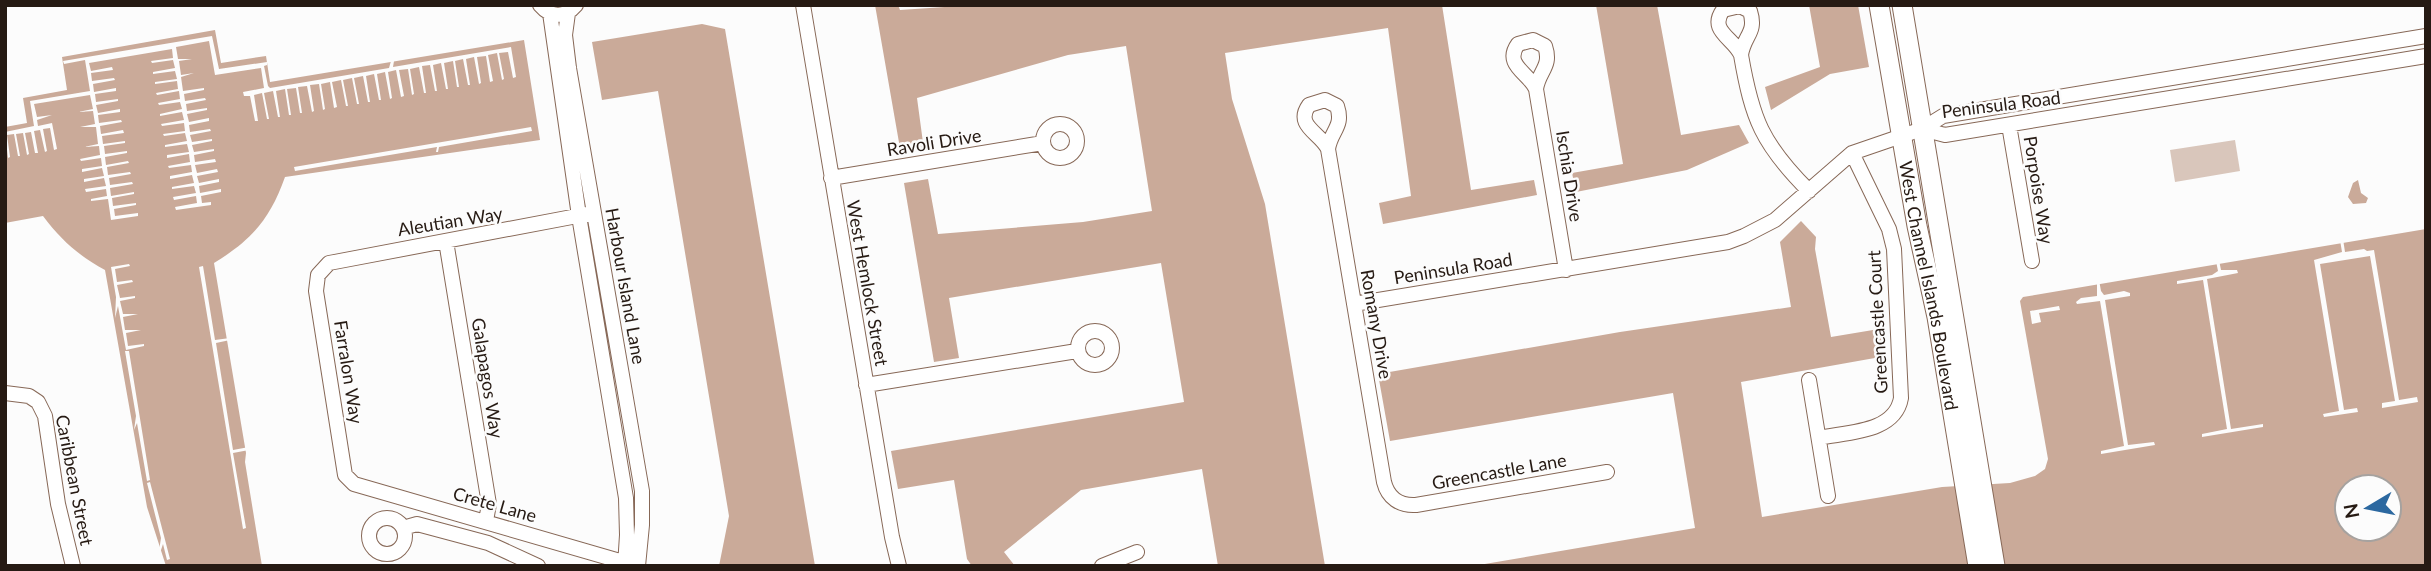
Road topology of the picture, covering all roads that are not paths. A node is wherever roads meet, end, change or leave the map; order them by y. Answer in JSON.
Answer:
{"nodes":[{"id":1,"x":803,"y":5,"type":"edge"},
{"id":2,"x":1879,"y":5,"type":"edge"},
{"id":3,"x":1902,"y":5,"type":"edge"},
{"id":4,"x":545,"y":9,"type":"edge"},
{"id":5,"x":572,"y":9,"type":"edge"},
{"id":6,"x":2426,"y":36,"type":"edge"},
{"id":7,"x":2319,"y":54,"type":"junction"},
{"id":8,"x":1741,"y":55,"type":"dead end"},
{"id":9,"x":2426,"y":56,"type":"edge"},
{"id":10,"x":2213,"y":71,"type":"junction"},
{"id":11,"x":2323,"y":73,"type":"junction"},
{"id":12,"x":1536,"y":89,"type":"dead end"},
{"id":13,"x":2217,"y":90,"type":"junction"},
{"id":14,"x":2087,"y":92,"type":"junction"},
{"id":15,"x":2090,"y":111,"type":"junction"},
{"id":16,"x":2009,"y":125,"type":"junction"},
{"id":17,"x":1922,"y":129,"type":"junction"},
{"id":18,"x":1901,"y":135,"type":"junction"},
{"id":19,"x":1043,"y":143,"type":"dead end"},
{"id":20,"x":1328,"y":149,"type":"dead end"},
{"id":21,"x":1852,"y":153,"type":"junction"},
{"id":22,"x":831,"y":178,"type":"junction"},
{"id":23,"x":1809,"y":191,"type":"junction"},
{"id":24,"x":586,"y":215,"type":"junction"},
{"id":25,"x":446,"y":241,"type":"junction"},
{"id":26,"x":2032,"y":261,"type":"dead end"},
{"id":27,"x":1566,"y":270,"type":"junction"},
{"id":28,"x":318,"y":275,"type":"joint"},
{"id":29,"x":1354,"y":304,"type":"junction"},
{"id":30,"x":1077,"y":351,"type":"dead end"},
{"id":31,"x":1809,"y":380,"type":"dead end"},
{"id":32,"x":866,"y":385,"type":"junction"},
{"id":33,"x":5,"y":393,"type":"edge"},
{"id":34,"x":1963,"y":421,"type":"junction"},
{"id":35,"x":1819,"y":439,"type":"junction"},
{"id":36,"x":1607,"y":472,"type":"dead end"},
{"id":37,"x":345,"y":475,"type":"joint"},
{"id":38,"x":1828,"y":496,"type":"dead end"},
{"id":39,"x":1397,"y":501,"type":"joint"},
{"id":40,"x":486,"y":521,"type":"junction"},
{"id":41,"x":403,"y":528,"type":"dead end"},
{"id":42,"x":1137,"y":552,"type":"dead end"},
{"id":43,"x":631,"y":565,"type":"edge"},
{"id":44,"x":74,"y":566,"type":"edge"},
{"id":45,"x":538,"y":566,"type":"edge"},
{"id":46,"x":899,"y":566,"type":"edge"},
{"id":47,"x":1102,"y":566,"type":"edge"},
{"id":48,"x":1978,"y":566,"type":"edge"},
{"id":49,"x":1996,"y":566,"type":"edge"}],
"edges":[{"from":1,"to":22,"type":"street","name":"West Hemlock Street"},
{"from":2,"to":18,"type":"main road","name":"West Channel Islands Boulevard"},
{"from":3,"to":17,"type":"main road","name":"West Channel Islands Boulevard"},
{"from":4,"to":5,"type":"street"},
{"from":4,"to":24,"type":"street","name":"Harbour Island Lane"},
{"from":5,"to":24,"type":"street","name":"Harbour Island Lane"},
{"from":6,"to":7,"type":"street","name":"Peninsula Road"},
{"from":7,"to":10,"type":"street","name":"Peninsula Road"},
{"from":7,"to":11,"type":"street"},
{"from":8,"to":23,"type":"street"},
{"from":9,"to":11,"type":"street","name":"Peninsula Road"},
{"from":10,"to":13,"type":"street"},
{"from":10,"to":14,"type":"street","name":"Peninsula Road"},
{"from":11,"to":13,"type":"street","name":"Peninsula Road"},
{"from":12,"to":27,"type":"street","name":"Ischia Drive"},
{"from":13,"to":15,"type":"street","name":"Peninsula Road"},
{"from":14,"to":15,"type":"street"},
{"from":14,"to":17,"type":"street","name":"Peninsula Road"},
{"from":15,"to":16,"type":"street","name":"Peninsula Road"},
{"from":16,"to":17,"type":"street","name":"Peninsula Road"},
{"from":16,"to":26,"type":"street","name":"Porpoise Way"},
{"from":17,"to":18,"type":"street","name":"Peninsula Road"},
{"from":17,"to":34,"type":"main road","name":"West Channel Islands Boulevard"},
{"from":18,"to":21,"type":"street","name":"Peninsula Road"},
{"from":18,"to":34,"type":"main road","name":"West Channel Islands Boulevard"},
{"from":19,"to":22,"type":"street","name":"Ravoli Drive"},
{"from":20,"to":29,"type":"street","name":"Romany Drive"},
{"from":21,"to":23,"type":"street","name":"Peninsula Road"},
{"from":21,"to":35,"type":"street","name":"Greencastle Court"},
{"from":22,"to":32,"type":"street","name":"West Hemlock Street"},
{"from":23,"to":27,"type":"street","name":"Peninsula Road"},
{"from":24,"to":25,"type":"street","name":"Aleutian Way"},
{"from":24,"to":43,"type":"street","name":"Harbour Island Lane"},
{"from":25,"to":28,"type":"street","name":"Aleutian Way"},
{"from":25,"to":40,"type":"street","name":"Galapagos Way"},
{"from":27,"to":29,"type":"street","name":"Peninsula Road"},
{"from":28,"to":37,"type":"street","name":"Farralon Way"},
{"from":29,"to":39,"type":"street","name":"Romany Drive"},
{"from":30,"to":32,"type":"street"},
{"from":31,"to":35,"type":"street"},
{"from":32,"to":46,"type":"street","name":"West Hemlock Street"},
{"from":33,"to":44,"type":"street","name":"Caribbean Street"},
{"from":34,"to":48,"type":"main road","name":"West Channel Islands Boulevard"},
{"from":34,"to":49,"type":"main road","name":"West Channel Islands Boulevard"},
{"from":35,"to":38,"type":"street"},
{"from":36,"to":39,"type":"street","name":"Greencastle Lane"},
{"from":37,"to":40,"type":"street","name":"Crete Lane"},
{"from":40,"to":43,"type":"street","name":"Crete Lane"},
{"from":41,"to":45,"type":"street"},
{"from":42,"to":47,"type":"street"}]}
